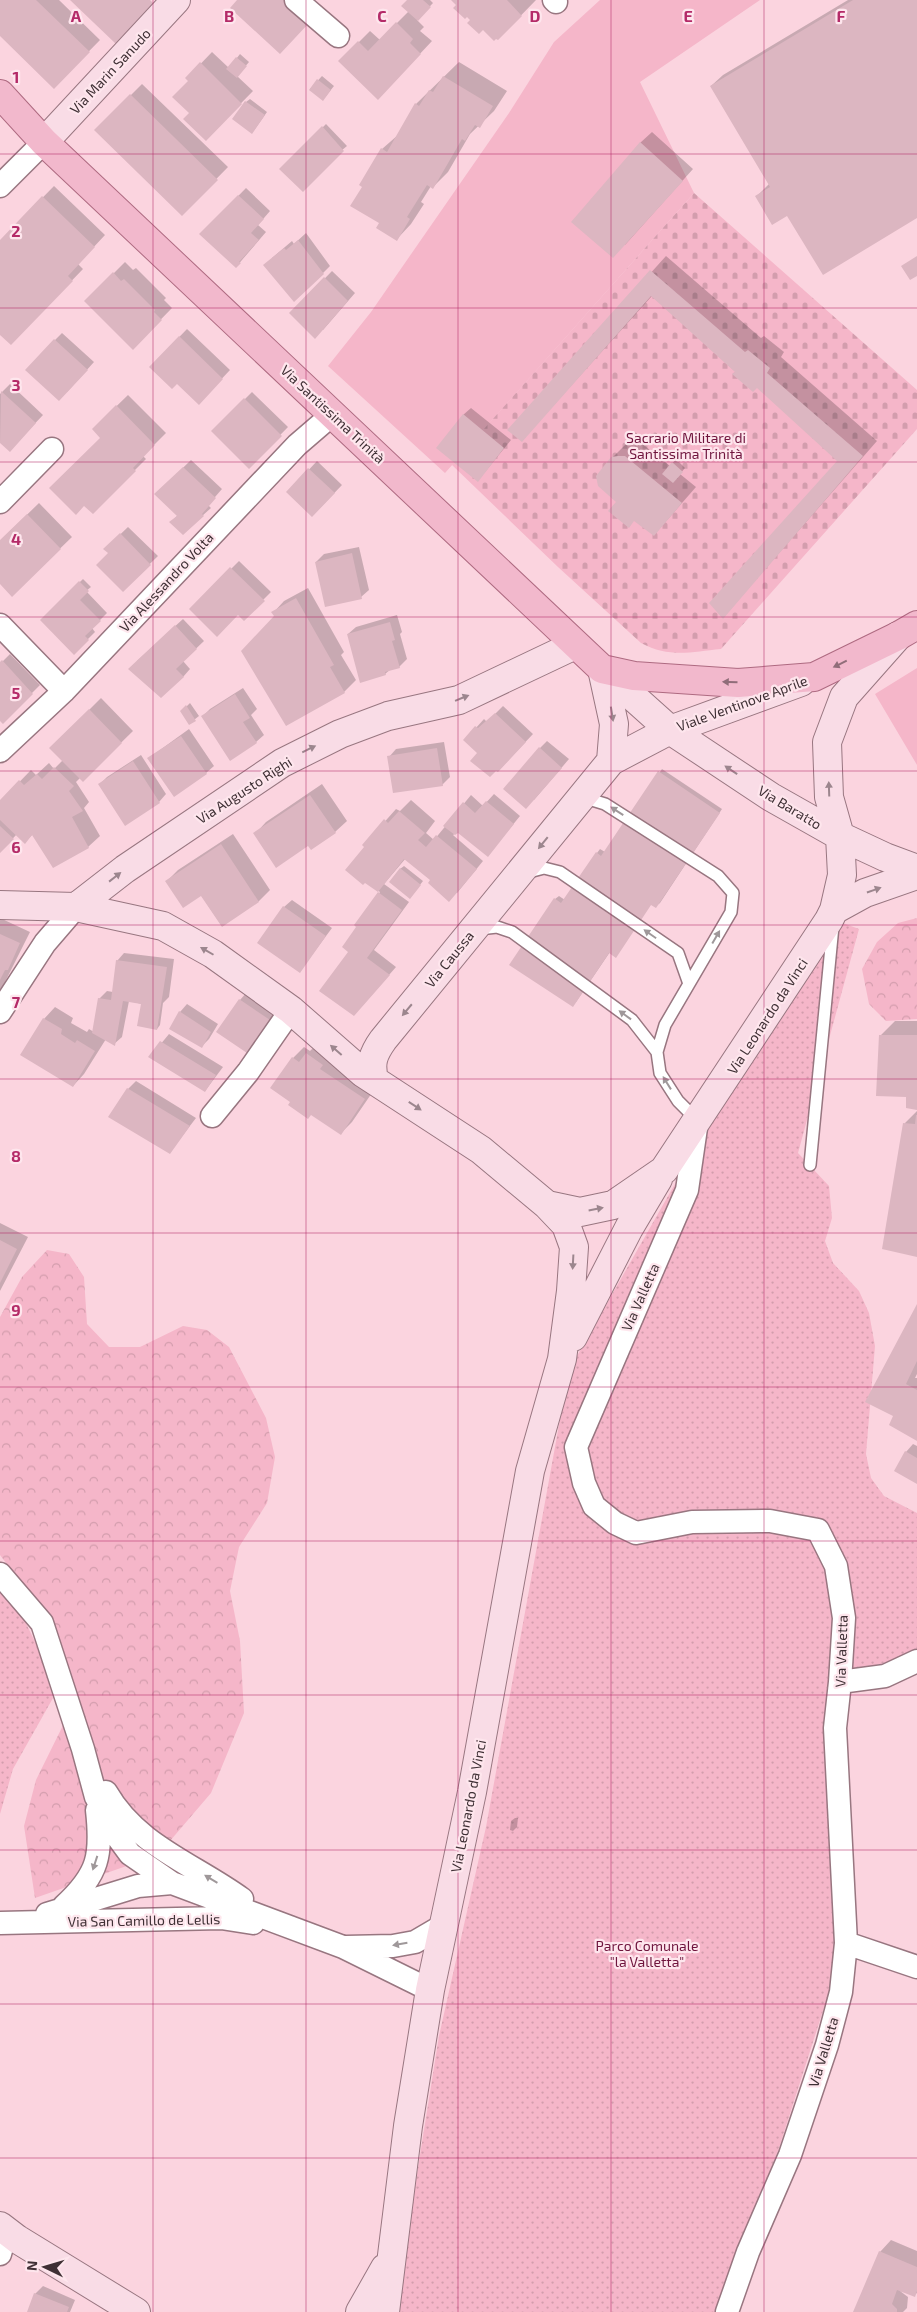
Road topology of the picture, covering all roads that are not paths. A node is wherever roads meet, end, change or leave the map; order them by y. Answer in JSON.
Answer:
{"nodes":[{"id":1,"x":176,"y":0,"type":"edge"},
{"id":2,"x":296,"y":0,"type":"edge"},
{"id":3,"x":338,"y":36,"type":"dead end"},
{"id":4,"x":0,"y":94,"type":"edge"},
{"id":5,"x":44,"y":142,"type":"junction"},
{"id":6,"x":0,"y":186,"type":"edge"},
{"id":7,"x":333,"y":414,"type":"junction"},
{"id":8,"x":52,"y":449,"type":"dead end"},
{"id":9,"x":0,"y":502,"type":"edge"},
{"id":10,"x":0,"y":625,"type":"edge"},
{"id":11,"x":908,"y":630,"type":"edge"},
{"id":12,"x":575,"y":645,"type":"junction"},
{"id":13,"x":602,"y":668,"type":"junction"},
{"id":14,"x":814,"y":677,"type":"junction"},
{"id":15,"x":64,"y":691,"type":"junction"},
{"id":16,"x":670,"y":730,"type":"junction"},
{"id":17,"x":0,"y":751,"type":"edge"},
{"id":18,"x":612,"y":761,"type":"junction"},
{"id":19,"x":574,"y":805,"type":"junction"},
{"id":20,"x":840,"y":836,"type":"junction"},
{"id":21,"x":917,"y":868,"type":"edge"},
{"id":22,"x":518,"y":874,"type":"junction"},
{"id":23,"x":917,"y":875,"type":"edge"},
{"id":24,"x":0,"y":904,"type":"edge"},
{"id":25,"x":76,"y":907,"type":"junction"},
{"id":26,"x":834,"y":910,"type":"junction"},
{"id":27,"x":473,"y":930,"type":"junction"},
{"id":28,"x":689,"y":984,"type":"junction"},
{"id":29,"x":291,"y":1010,"type":"junction"},
{"id":30,"x":0,"y":1012,"type":"edge"},
{"id":31,"x":657,"y":1052,"type":"junction"},
{"id":32,"x":374,"y":1080,"type":"junction"},
{"id":33,"x":212,"y":1116,"type":"dead end"},
{"id":34,"x":697,"y":1120,"type":"junction"},
{"id":35,"x":810,"y":1165,"type":"dead end"},
{"id":36,"x":664,"y":1170,"type":"junction"},
{"id":37,"x":547,"y":1205,"type":"junction"},
{"id":38,"x":562,"y":1359,"type":"junction"},
{"id":39,"x":0,"y":1574,"type":"edge"},
{"id":40,"x":917,"y":1661,"type":"edge"},
{"id":41,"x":840,"y":1682,"type":"junction"},
{"id":42,"x":83,"y":1749,"type":"junction"},
{"id":43,"x":96,"y":1798,"type":"junction"},
{"id":44,"x":172,"y":1883,"type":"junction"},
{"id":45,"x":59,"y":1910,"type":"junction"},
{"id":46,"x":265,"y":1916,"type":"junction"},
{"id":47,"x":10,"y":1922,"type":"edge"},
{"id":48,"x":444,"y":1925,"type":"junction"},
{"id":49,"x":297,"y":1930,"type":"junction"},
{"id":50,"x":846,"y":1943,"type":"junction"},
{"id":51,"x":343,"y":1947,"type":"junction"},
{"id":52,"x":917,"y":1967,"type":"edge"},
{"id":53,"x":430,"y":1990,"type":"junction"},
{"id":54,"x":2,"y":2236,"type":"edge"},
{"id":55,"x":392,"y":2256,"type":"junction"},
{"id":56,"x":136,"y":2312,"type":"edge"},
{"id":57,"x":360,"y":2312,"type":"edge"},
{"id":58,"x":385,"y":2312,"type":"edge"},
{"id":59,"x":727,"y":2312,"type":"edge"}],
"edges":[{"from":1,"to":5,"type":"street","name":"Via Marin Sanudo"},
{"from":2,"to":3,"type":"street"},
{"from":4,"to":5,"type":"main road","name":"Via Santissima Trinità"},
{"from":5,"to":6,"type":"street"},
{"from":5,"to":7,"type":"main road","name":"Via Santissima Trinità"},
{"from":7,"to":12,"type":"main road","name":"Via Santissima Trinità"},
{"from":7,"to":15,"type":"street","name":"Via Alessandro Volta"},
{"from":8,"to":9,"type":"street"},
{"from":10,"to":15,"type":"street"},
{"from":11,"to":14,"type":"main road","name":"Viale Ventinove Aprile","one_way":true},
{"from":20,"to":11,"type":"street","name":"Viale Ventinove Aprile","one_way":true},
{"from":12,"to":13,"type":"main road","name":"Via Santissima Trinità"},
{"from":25,"to":12,"type":"street","name":"Via Augusto Righi","one_way":true},
{"from":14,"to":13,"type":"main road","name":"Viale Ventinove Aprile","one_way":true},
{"from":13,"to":16,"type":"street","name":"Via Santissima Trinità"},
{"from":13,"to":18,"type":"street","one_way":true},
{"from":14,"to":16,"type":"street","name":"Viale Ventinove Aprile"},
{"from":15,"to":17,"type":"street","name":"Via Alessandro Volta"},
{"from":16,"to":18,"type":"street","name":"Via Caussa"},
{"from":20,"to":16,"type":"street","name":"Via Baratto","one_way":true},
{"from":18,"to":19,"type":"street","name":"Via Caussa"},
{"from":19,"to":22,"type":"street","name":"Via Caussa","one_way":true},
{"from":28,"to":19,"type":"lane","one_way":true},
{"from":20,"to":21,"type":"street","name":"Via Baratto"},
{"from":20,"to":26,"type":"street","name":"Viale Ventinove Aprile"},
{"from":22,"to":27,"type":"street","name":"Via Caussa"},
{"from":28,"to":22,"type":"lane","one_way":true},
{"from":26,"to":23,"type":"street","one_way":true},
{"from":24,"to":25,"type":"street"},
{"from":29,"to":25,"type":"street","one_way":true},
{"from":25,"to":30,"type":"street","name":"Via Augusto Righi"},
{"from":26,"to":34,"type":"street","name":"Via Leonardo da Vinci"},
{"from":26,"to":35,"type":"lane"},
{"from":31,"to":27,"type":"lane","one_way":true},
{"from":27,"to":32,"type":"street","name":"Via Caussa","one_way":true},
{"from":28,"to":31,"type":"lane"},
{"from":32,"to":29,"type":"street","one_way":true},
{"from":29,"to":33,"type":"street"},
{"from":34,"to":31,"type":"lane","one_way":true},
{"from":32,"to":37,"type":"street","name":"Via Leonardo da Vinci","one_way":true},
{"from":34,"to":36,"type":"street","name":"Via Leonardo da Vinci"},
{"from":34,"to":41,"type":"street","name":"Via Valletta"},
{"from":37,"to":36,"type":"street","one_way":true},
{"from":36,"to":38,"type":"street","name":"Via Leonardo da Vinci"},
{"from":37,"to":38,"type":"street","name":"Via Leonardo da Vinci","one_way":true},
{"from":38,"to":48,"type":"street","name":"Via Leonardo da Vinci"},
{"from":39,"to":42,"type":"street","name":"Via San Camillo de Lellis"},
{"from":40,"to":41,"type":"street"},
{"from":41,"to":50,"type":"street","name":"Via Valletta"},
{"from":42,"to":43,"type":"street","name":"Via San Camillo de Lellis"},
{"from":46,"to":42,"type":"street","name":"Via San Camillo de Lellis","one_way":true},
{"from":43,"to":44,"type":"street","name":"Via San Camillo de Lellis"},
{"from":43,"to":45,"type":"street","one_way":true},
{"from":44,"to":45,"type":"street","name":"Via San Camillo de Lellis"},
{"from":44,"to":46,"type":"street","name":"Via San Camillo de Lellis"},
{"from":45,"to":47,"type":"street","name":"Via San Camillo de Lellis"},
{"from":46,"to":49,"type":"street","name":"Via San Camillo de Lellis"},
{"from":47,"to":49,"type":"street","name":"Via San Camillo de Lellis"},
{"from":48,"to":51,"type":"street","one_way":true},
{"from":48,"to":53,"type":"street","name":"Via Leonardo da Vinci"},
{"from":49,"to":51,"type":"street","name":"Via San Camillo de Lellis"},
{"from":50,"to":52,"type":"street"},
{"from":50,"to":59,"type":"street","name":"Via Valletta"},
{"from":51,"to":53,"type":"street","name":"Via San Camillo de Lellis"},
{"from":53,"to":55,"type":"street","name":"Via Leonardo da Vinci"},
{"from":54,"to":56,"type":"street"},
{"from":55,"to":57,"type":"street","name":"Via Leonardo da Vinci"},
{"from":55,"to":58,"type":"street","name":"Via Leonardo da Vinci"}]}
